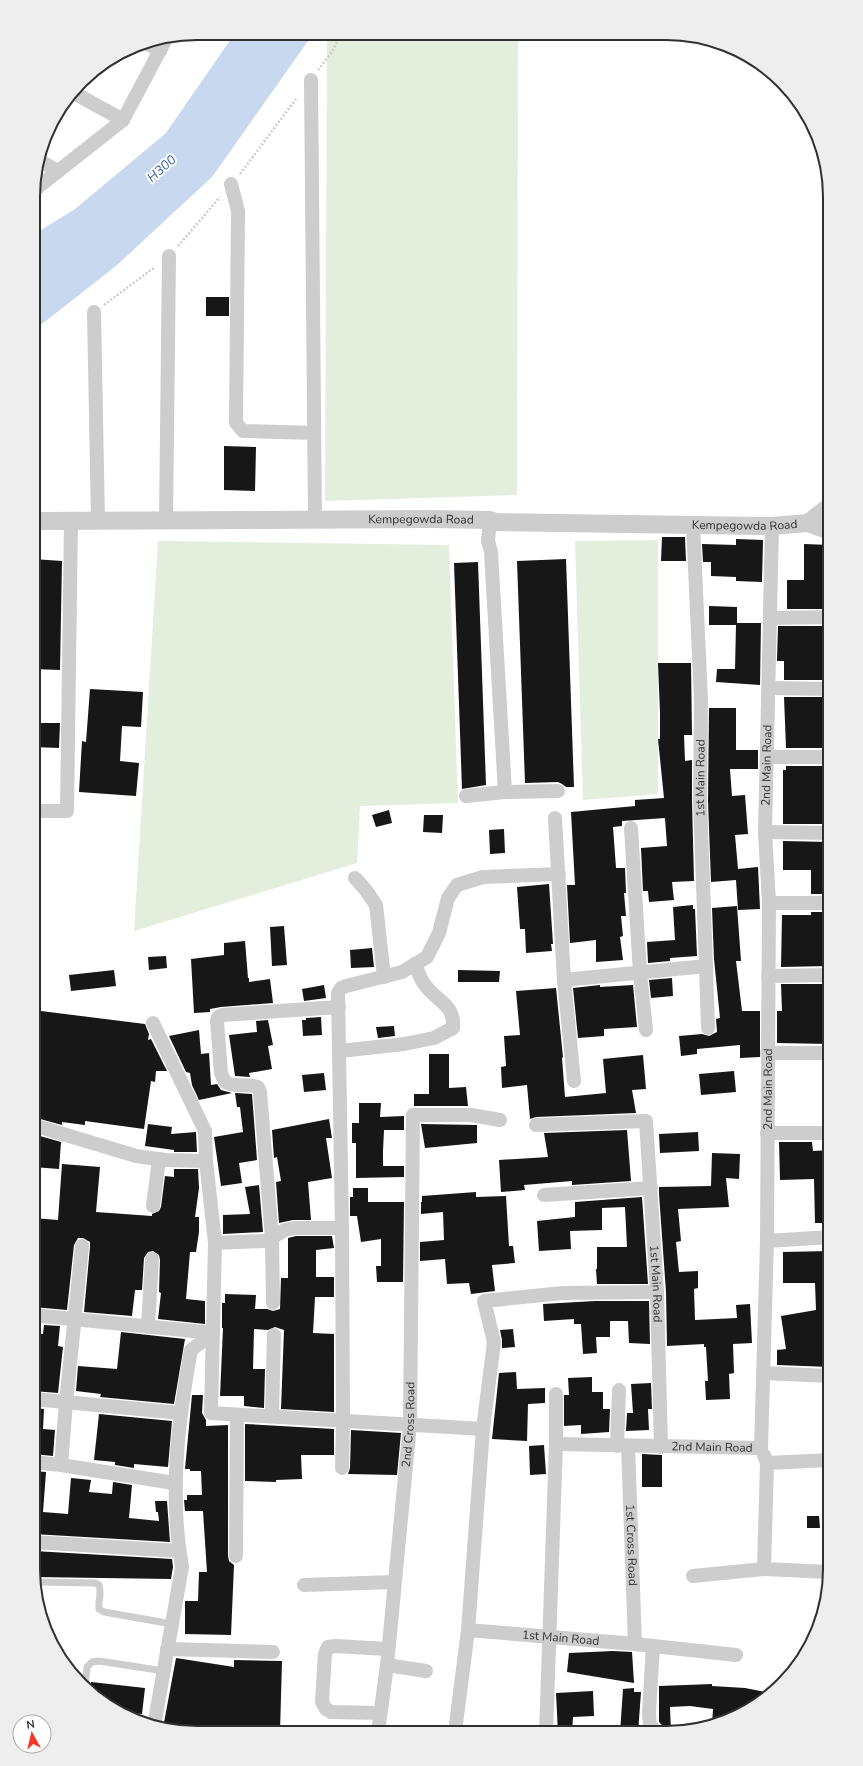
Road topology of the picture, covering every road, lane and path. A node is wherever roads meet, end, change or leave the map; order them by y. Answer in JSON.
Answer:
{"nodes":[{"id":1,"x":163,"y":45,"type":"edge"},
{"id":2,"x":311,"y":80,"type":"dead end"},
{"id":3,"x":77,"y":95,"type":"edge"},
{"id":4,"x":123,"y":120,"type":"junction"},
{"id":5,"x":44,"y":163,"type":"edge"},
{"id":6,"x":58,"y":172,"type":"junction"},
{"id":7,"x":231,"y":184,"type":"dead end"},
{"id":8,"x":40,"y":185,"type":"edge"},
{"id":9,"x":169,"y":256,"type":"dead end"},
{"id":10,"x":94,"y":312,"type":"dead end"},
{"id":11,"x":314,"y":433,"type":"junction"},
{"id":12,"x":823,"y":511,"type":"edge"},
{"id":13,"x":98,"y":520,"type":"junction"},
{"id":14,"x":166,"y":520,"type":"junction"},
{"id":15,"x":315,"y":520,"type":"junction"},
{"id":16,"x":40,"y":521,"type":"edge"},
{"id":17,"x":71,"y":521,"type":"junction"},
{"id":18,"x":493,"y":521,"type":"junction"},
{"id":19,"x":808,"y":523,"type":"junction"},
{"id":20,"x":693,"y":524,"type":"junction"},
{"id":21,"x":772,"y":526,"type":"junction"},
{"id":22,"x":823,"y":528,"type":"edge"},
{"id":23,"x":823,"y":616,"type":"edge"},
{"id":24,"x":770,"y":618,"type":"junction"},
{"id":25,"x":769,"y":688,"type":"junction"},
{"id":26,"x":823,"y":689,"type":"edge"},
{"id":27,"x":767,"y":757,"type":"junction"},
{"id":28,"x":823,"y":757,"type":"edge"},
{"id":29,"x":558,"y":791,"type":"dead end"},
{"id":30,"x":505,"y":792,"type":"junction"},
{"id":31,"x":466,"y":796,"type":"dead end"},
{"id":32,"x":40,"y":811,"type":"edge"},
{"id":33,"x":555,"y":818,"type":"dead end"},
{"id":34,"x":631,"y":828,"type":"dead end"},
{"id":35,"x":764,"y":832,"type":"junction"},
{"id":36,"x":823,"y":833,"type":"edge"},
{"id":37,"x":559,"y":874,"type":"junction"},
{"id":38,"x":354,"y":878,"type":"dead end"},
{"id":39,"x":769,"y":903,"type":"junction"},
{"id":40,"x":823,"y":903,"type":"edge"},
{"id":41,"x":415,"y":964,"type":"junction"},
{"id":42,"x":706,"y":966,"type":"junction"},
{"id":43,"x":640,"y":973,"type":"junction"},
{"id":44,"x":823,"y":974,"type":"edge"},
{"id":45,"x":768,"y":976,"type":"junction"},
{"id":46,"x":384,"y":977,"type":"junction"},
{"id":47,"x":564,"y":980,"type":"junction"},
{"id":48,"x":339,"y":1007,"type":"junction"},
{"id":49,"x":152,"y":1023,"type":"dead end"},
{"id":50,"x":708,"y":1028,"type":"dead end"},
{"id":51,"x":646,"y":1030,"type":"dead end"},
{"id":52,"x":340,"y":1051,"type":"junction"},
{"id":53,"x":767,"y":1053,"type":"junction"},
{"id":54,"x":823,"y":1053,"type":"edge"},
{"id":55,"x":574,"y":1081,"type":"dead end"},
{"id":56,"x":500,"y":1120,"type":"dead end"},
{"id":57,"x":536,"y":1125,"type":"dead end"},
{"id":58,"x":40,"y":1127,"type":"edge"},
{"id":59,"x":767,"y":1133,"type":"junction"},
{"id":60,"x":823,"y":1133,"type":"edge"},
{"id":61,"x":159,"y":1159,"type":"junction"},
{"id":62,"x":206,"y":1161,"type":"junction"},
{"id":63,"x":651,"y":1188,"type":"junction"},
{"id":64,"x":544,"y":1196,"type":"dead end"},
{"id":65,"x":153,"y":1206,"type":"dead end"},
{"id":66,"x":342,"y":1228,"type":"junction"},
{"id":67,"x":823,"y":1237,"type":"edge"},
{"id":68,"x":272,"y":1238,"type":"junction"},
{"id":69,"x":766,"y":1241,"type":"junction"},
{"id":70,"x":215,"y":1243,"type":"junction"},
{"id":71,"x":82,"y":1246,"type":"dead end"},
{"id":72,"x":152,"y":1259,"type":"dead end"},
{"id":73,"x":657,"y":1292,"type":"junction"},
{"id":74,"x":273,"y":1302,"type":"dead end"},
{"id":75,"x":40,"y":1316,"type":"edge"},
{"id":76,"x":75,"y":1319,"type":"junction"},
{"id":77,"x":148,"y":1327,"type":"junction"},
{"id":78,"x":214,"y":1333,"type":"junction"},
{"id":79,"x":274,"y":1335,"type":"dead end"},
{"id":80,"x":763,"y":1373,"type":"junction"},
{"id":81,"x":823,"y":1376,"type":"edge"},
{"id":82,"x":618,"y":1390,"type":"dead end"},
{"id":83,"x":556,"y":1394,"type":"dead end"},
{"id":84,"x":40,"y":1401,"type":"edge"},
{"id":85,"x":66,"y":1403,"type":"junction"},
{"id":86,"x":181,"y":1413,"type":"junction"},
{"id":87,"x":237,"y":1415,"type":"junction"},
{"id":88,"x":272,"y":1416,"type":"junction"},
{"id":89,"x":343,"y":1420,"type":"junction"},
{"id":90,"x":410,"y":1424,"type":"junction"},
{"id":91,"x":483,"y":1429,"type":"junction"},
{"id":92,"x":556,"y":1444,"type":"junction"},
{"id":93,"x":622,"y":1446,"type":"junction"},
{"id":94,"x":661,"y":1447,"type":"junction"},
{"id":95,"x":761,"y":1448,"type":"junction"},
{"id":96,"x":823,"y":1460,"type":"edge"},
{"id":97,"x":40,"y":1463,"type":"edge"},
{"id":98,"x":767,"y":1463,"type":"junction"},
{"id":99,"x":61,"y":1465,"type":"junction"},
{"id":100,"x":342,"y":1468,"type":"dead end"},
{"id":101,"x":174,"y":1483,"type":"junction"},
{"id":102,"x":40,"y":1542,"type":"edge"},
{"id":103,"x":179,"y":1551,"type":"junction"},
{"id":104,"x":236,"y":1556,"type":"dead end"},
{"id":105,"x":764,"y":1569,"type":"junction"},
{"id":106,"x":823,"y":1572,"type":"edge"},
{"id":107,"x":693,"y":1576,"type":"dead end"},
{"id":108,"x":40,"y":1582,"type":"edge"},
{"id":109,"x":394,"y":1582,"type":"junction"},
{"id":110,"x":304,"y":1585,"type":"dead end"},
{"id":111,"x":172,"y":1624,"type":"junction"},
{"id":112,"x":468,"y":1630,"type":"junction"},
{"id":113,"x":550,"y":1638,"type":"junction"},
{"id":114,"x":635,"y":1644,"type":"junction"},
{"id":115,"x":653,"y":1646,"type":"junction"},
{"id":116,"x":167,"y":1649,"type":"junction"},
{"id":117,"x":387,"y":1649,"type":"junction"},
{"id":118,"x":273,"y":1652,"type":"dead end"},
{"id":119,"x":736,"y":1655,"type":"dead end"},
{"id":120,"x":386,"y":1665,"type":"junction"},
{"id":121,"x":164,"y":1671,"type":"junction"},
{"id":122,"x":426,"y":1671,"type":"dead end"},
{"id":123,"x":85,"y":1679,"type":"edge"},
{"id":124,"x":380,"y":1713,"type":"junction"},
{"id":125,"x":155,"y":1721,"type":"edge"},
{"id":126,"x":379,"y":1726,"type":"edge"},
{"id":127,"x":456,"y":1726,"type":"edge"},
{"id":128,"x":546,"y":1726,"type":"edge"},
{"id":129,"x":651,"y":1726,"type":"edge"}],
"edges":[{"from":1,"to":4,"type":"street"},
{"from":2,"to":11,"type":"street"},
{"from":3,"to":4,"type":"street"},
{"from":4,"to":6,"type":"street"},
{"from":5,"to":6,"type":"street"},
{"from":6,"to":8,"type":"street"},
{"from":7,"to":11,"type":"street"},
{"from":9,"to":14,"type":"street"},
{"from":10,"to":13,"type":"street"},
{"from":11,"to":15,"type":"street"},
{"from":12,"to":19,"type":"street","name":"Kempegowda Road"},
{"from":13,"to":14,"type":"street","name":"Kempegowda Road"},
{"from":13,"to":17,"type":"street","name":"Kempegowda Road"},
{"from":14,"to":15,"type":"street","name":"Kempegowda Road"},
{"from":15,"to":18,"type":"street","name":"Kempegowda Road"},
{"from":16,"to":17,"type":"street","name":"Kempegowda Road"},
{"from":17,"to":32,"type":"street"},
{"from":18,"to":20,"type":"street","name":"Kempegowda Road"},
{"from":18,"to":30,"type":"street"},
{"from":19,"to":21,"type":"street","name":"Kempegowda Road"},
{"from":19,"to":22,"type":"street","name":"Kempegowda Road"},
{"from":20,"to":21,"type":"street","name":"Kempegowda Road"},
{"from":20,"to":42,"type":"street","name":"1st Main Road"},
{"from":21,"to":24,"type":"street","name":"2nd Main Road"},
{"from":23,"to":24,"type":"street"},
{"from":24,"to":25,"type":"street","name":"2nd Main Road"},
{"from":25,"to":26,"type":"street"},
{"from":25,"to":27,"type":"street","name":"2nd Main Road"},
{"from":27,"to":28,"type":"street"},
{"from":27,"to":35,"type":"street","name":"2nd Main Road"},
{"from":29,"to":30,"type":"street"},
{"from":30,"to":31,"type":"street"},
{"from":33,"to":37,"type":"street"},
{"from":34,"to":43,"type":"street"},
{"from":35,"to":36,"type":"street"},
{"from":35,"to":39,"type":"street","name":"2nd Main Road"},
{"from":37,"to":41,"type":"street"},
{"from":37,"to":47,"type":"street"},
{"from":38,"to":46,"type":"street"},
{"from":39,"to":40,"type":"street"},
{"from":39,"to":45,"type":"street","name":"2nd Main Road"},
{"from":41,"to":46,"type":"street"},
{"from":41,"to":52,"type":"street"},
{"from":42,"to":43,"type":"street"},
{"from":42,"to":50,"type":"street","name":"1st Main Road"},
{"from":43,"to":47,"type":"street"},
{"from":43,"to":51,"type":"street"},
{"from":44,"to":45,"type":"street"},
{"from":45,"to":53,"type":"street","name":"2nd Main Road"},
{"from":46,"to":48,"type":"street"},
{"from":47,"to":55,"type":"street"},
{"from":48,"to":52,"type":"street"},
{"from":48,"to":68,"type":"street"},
{"from":49,"to":62,"type":"street"},
{"from":52,"to":66,"type":"street"},
{"from":53,"to":54,"type":"street"},
{"from":53,"to":59,"type":"street","name":"2nd Main Road"},
{"from":56,"to":90,"type":"street","name":"2nd Cross Road"},
{"from":57,"to":63,"type":"street","name":"1st Main Road"},
{"from":58,"to":61,"type":"street"},
{"from":59,"to":60,"type":"street"},
{"from":59,"to":69,"type":"street","name":"2nd Main Road"},
{"from":61,"to":62,"type":"street"},
{"from":61,"to":65,"type":"street"},
{"from":62,"to":70,"type":"street"},
{"from":63,"to":64,"type":"street"},
{"from":63,"to":73,"type":"street","name":"1st Main Road"},
{"from":66,"to":68,"type":"street"},
{"from":66,"to":89,"type":"street"},
{"from":67,"to":69,"type":"street"},
{"from":68,"to":70,"type":"street"},
{"from":68,"to":74,"type":"street"},
{"from":69,"to":80,"type":"street","name":"2nd Main Road"},
{"from":70,"to":78,"type":"street"},
{"from":71,"to":76,"type":"street"},
{"from":72,"to":77,"type":"street"},
{"from":73,"to":91,"type":"street"},
{"from":73,"to":94,"type":"street","name":"1st Main Road"},
{"from":75,"to":76,"type":"street"},
{"from":76,"to":77,"type":"street"},
{"from":76,"to":85,"type":"street"},
{"from":77,"to":78,"type":"street"},
{"from":78,"to":86,"type":"street"},
{"from":78,"to":87,"type":"street"},
{"from":79,"to":88,"type":"street"},
{"from":80,"to":81,"type":"street"},
{"from":80,"to":95,"type":"street","name":"2nd Main Road"},
{"from":82,"to":93,"type":"street","name":"1st Cross Road"},
{"from":83,"to":92,"type":"street"},
{"from":84,"to":85,"type":"street"},
{"from":85,"to":86,"type":"street"},
{"from":85,"to":99,"type":"street"},
{"from":86,"to":101,"type":"street"},
{"from":87,"to":88,"type":"street"},
{"from":87,"to":104,"type":"street"},
{"from":88,"to":89,"type":"street"},
{"from":89,"to":90,"type":"street"},
{"from":89,"to":100,"type":"street"},
{"from":90,"to":91,"type":"street"},
{"from":90,"to":109,"type":"street","name":"2nd Cross Road"},
{"from":91,"to":112,"type":"street"},
{"from":92,"to":93,"type":"street","name":"2nd Main Road"},
{"from":92,"to":113,"type":"street"},
{"from":93,"to":94,"type":"street","name":"2nd Main Road"},
{"from":93,"to":114,"type":"street","name":"1st Cross Road"},
{"from":94,"to":95,"type":"street","name":"2nd Main Road"},
{"from":95,"to":98,"type":"street"},
{"from":96,"to":98,"type":"street"},
{"from":97,"to":99,"type":"street"},
{"from":98,"to":105,"type":"street"},
{"from":99,"to":101,"type":"street"},
{"from":101,"to":103,"type":"street"},
{"from":102,"to":103,"type":"street"},
{"from":103,"to":111,"type":"street"},
{"from":105,"to":106,"type":"street"},
{"from":105,"to":107,"type":"street"},
{"from":108,"to":111,"type":"lane"},
{"from":109,"to":110,"type":"street"},
{"from":109,"to":117,"type":"street","name":"2nd Cross Road"},
{"from":111,"to":116,"type":"street"},
{"from":112,"to":113,"type":"street","name":"1st Main Road"},
{"from":112,"to":127,"type":"street"},
{"from":113,"to":114,"type":"street","name":"1st Main Road"},
{"from":113,"to":128,"type":"street"},
{"from":114,"to":115,"type":"street","name":"1st Main Road"},
{"from":115,"to":119,"type":"street","name":"1st Main Road"},
{"from":115,"to":129,"type":"street"},
{"from":116,"to":118,"type":"street"},
{"from":116,"to":121,"type":"street"},
{"from":117,"to":120,"type":"street","name":"2nd Cross Road"},
{"from":117,"to":124,"type":"street"},
{"from":120,"to":122,"type":"street"},
{"from":120,"to":124,"type":"street","name":"2nd Cross Road"},
{"from":121,"to":123,"type":"lane"},
{"from":121,"to":125,"type":"street"},
{"from":124,"to":126,"type":"street","name":"2nd Cross Road"}]}
